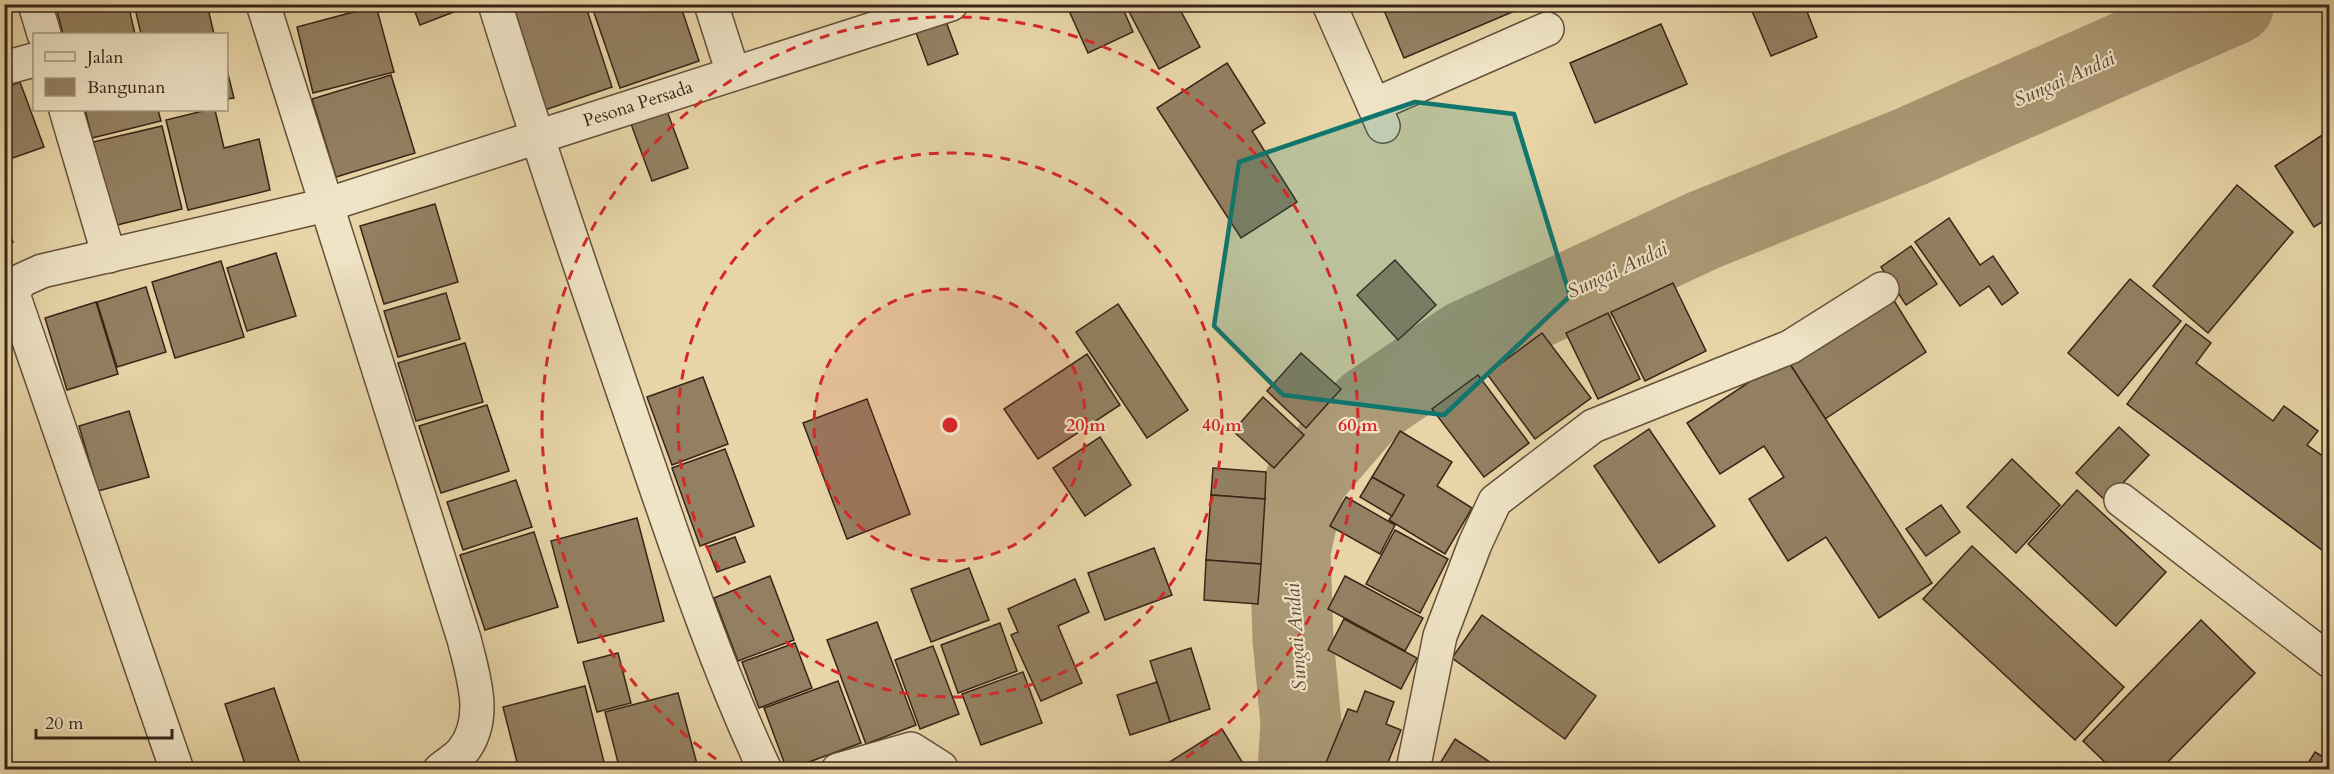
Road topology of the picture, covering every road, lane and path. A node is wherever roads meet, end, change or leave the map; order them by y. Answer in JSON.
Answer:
{"nodes":[{"id":1,"x":35,"y":4,"type":"edge"},
{"id":2,"x":264,"y":4,"type":"edge"},
{"id":3,"x":495,"y":4,"type":"edge"},
{"id":4,"x":711,"y":4,"type":"edge"},
{"id":5,"x":1329,"y":4,"type":"edge"},
{"id":6,"x":934,"y":7,"type":"edge"},
{"id":7,"x":1548,"y":30,"type":"dead end"},
{"id":8,"x":44,"y":33,"type":"edge"},
{"id":9,"x":33,"y":60,"type":"edge"},
{"id":10,"x":4,"y":68,"type":"edge"},
{"id":11,"x":733,"y":73,"type":"junction"},
{"id":12,"x":66,"y":111,"type":"edge"},
{"id":13,"x":536,"y":137,"type":"junction"},
{"id":14,"x":326,"y":205,"type":"junction"},
{"id":15,"x":109,"y":256,"type":"junction"},
{"id":16,"x":1882,"y":289,"type":"dead end"},
{"id":17,"x":2121,"y":500,"type":"dead end"},
{"id":18,"x":2330,"y":661,"type":"edge"},
{"id":19,"x":941,"y":768,"type":"dead end"},
{"id":20,"x":177,"y":770,"type":"edge"},
{"id":21,"x":440,"y":770,"type":"edge"},
{"id":22,"x":765,"y":770,"type":"edge"},
{"id":23,"x":838,"y":770,"type":"edge"},
{"id":24,"x":1413,"y":770,"type":"edge"}],
"edges":[{"from":1,"to":8,"type":"street"},
{"from":2,"to":14,"type":"street"},
{"from":3,"to":13,"type":"street"},
{"from":4,"to":11,"type":"street"},
{"from":5,"to":7,"type":"street"},
{"from":6,"to":11,"type":"street","name":"Pesona Persada"},
{"from":9,"to":10,"type":"street"},
{"from":11,"to":13,"type":"street","name":"Pesona Persada"},
{"from":12,"to":15,"type":"street"},
{"from":13,"to":14,"type":"street","name":"Pesona Persada"},
{"from":13,"to":22,"type":"street"},
{"from":14,"to":15,"type":"street","name":"Pesona Persada"},
{"from":14,"to":21,"type":"street"},
{"from":15,"to":20,"type":"street","name":"Pesona Persada"},
{"from":16,"to":24,"type":"street"},
{"from":17,"to":18,"type":"street"},
{"from":19,"to":23,"type":"street"}]}
